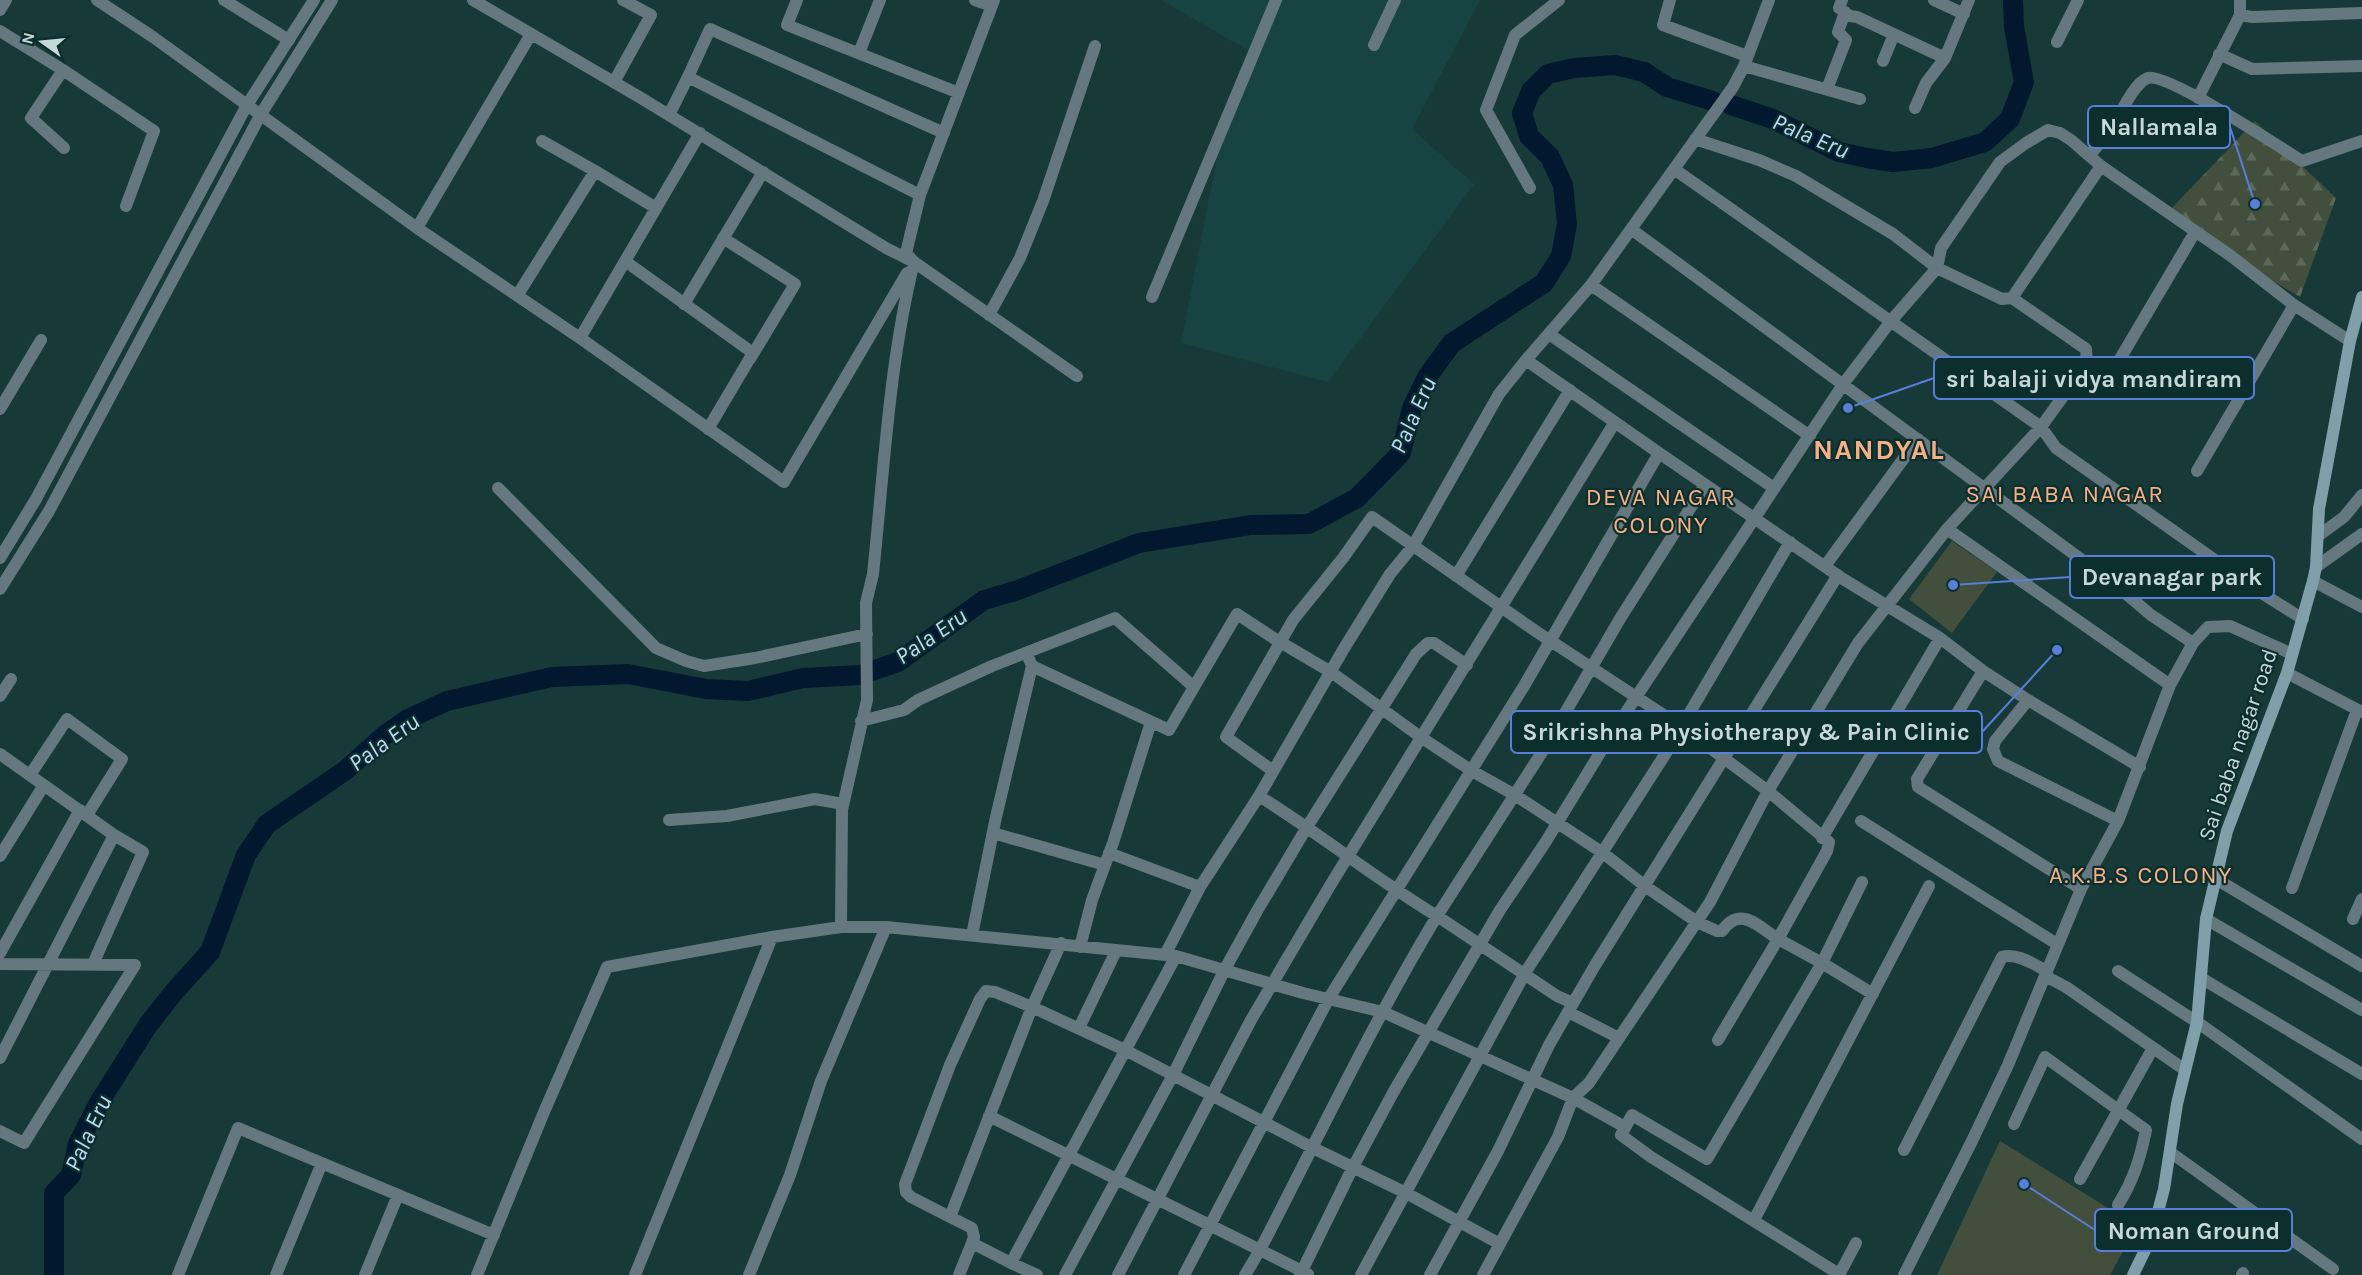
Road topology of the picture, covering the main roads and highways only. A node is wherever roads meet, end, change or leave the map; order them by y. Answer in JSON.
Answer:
{"nodes":[{"id":1,"x":2362,"y":297,"type":"edge"},
{"id":2,"x":2133,"y":1275,"type":"edge"}],
"edges":[{"from":1,"to":2,"type":"main road","name":"Sai baba nagar road"}]}
